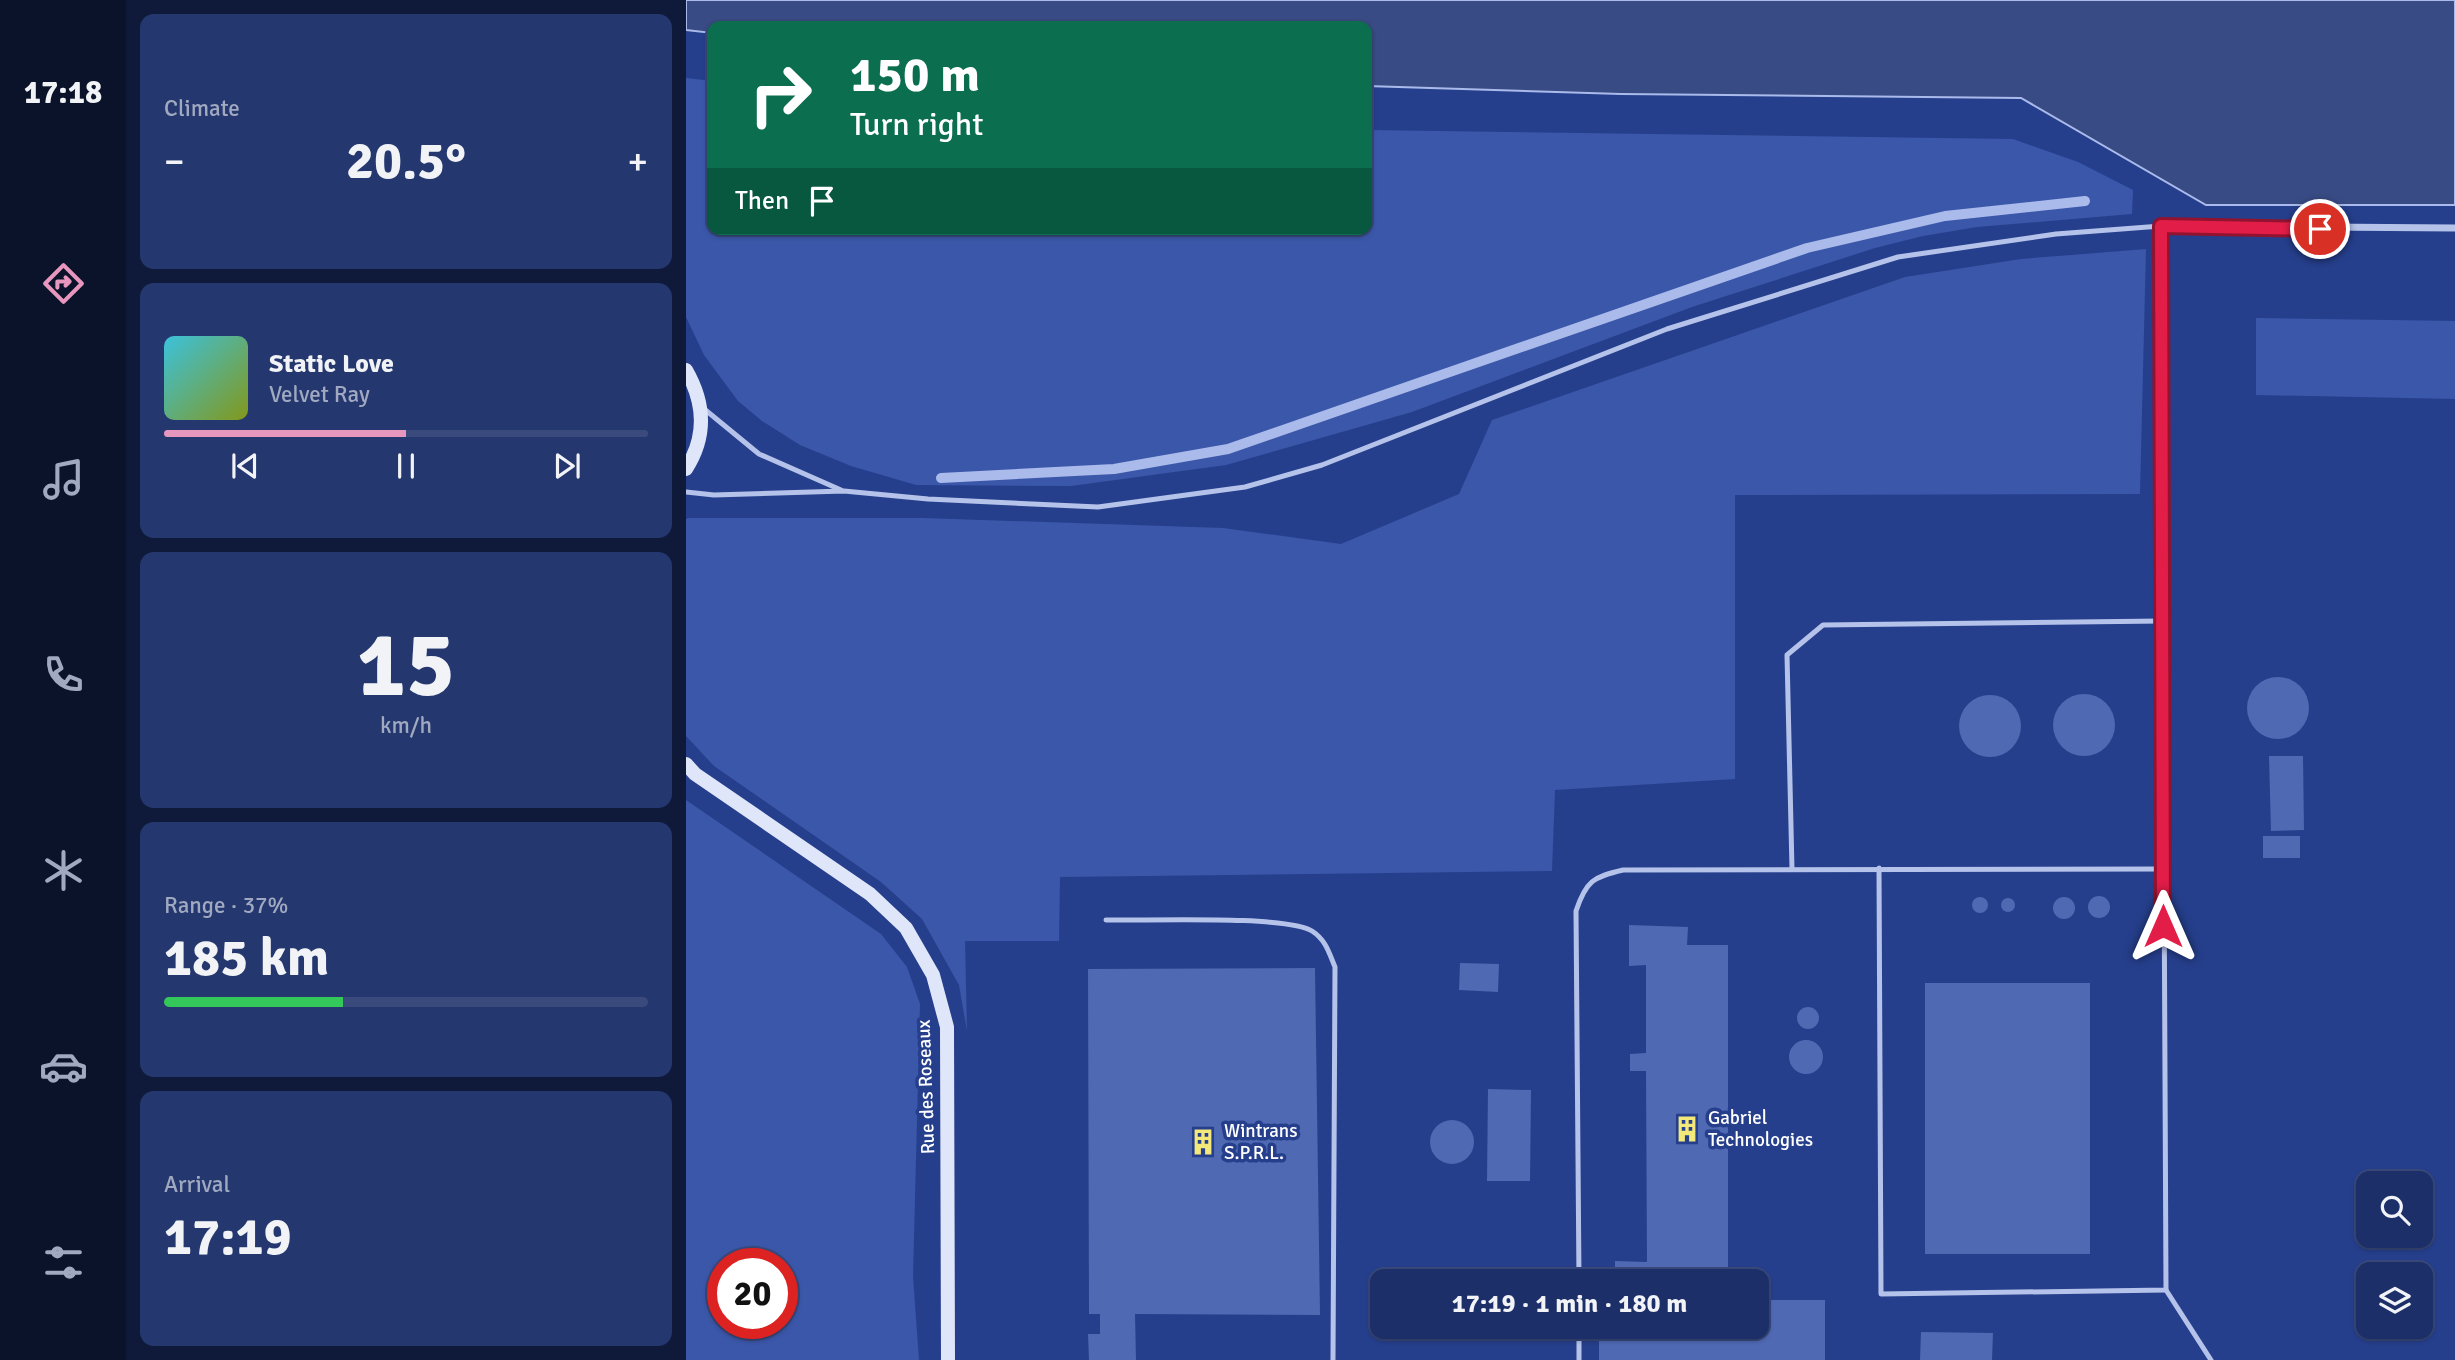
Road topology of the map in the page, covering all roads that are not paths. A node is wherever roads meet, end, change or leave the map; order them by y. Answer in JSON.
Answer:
{"nodes":[{"id":1,"x":2161,"y":226,"type":"junction"},
{"id":2,"x":2455,"y":228,"type":"edge"},
{"id":3,"x":686,"y":370,"type":"edge"},
{"id":4,"x":702,"y":407,"type":"junction"},
{"id":5,"x":686,"y":469,"type":"edge"},
{"id":6,"x":844,"y":491,"type":"junction"},
{"id":7,"x":686,"y":492,"type":"edge"},
{"id":8,"x":2162,"y":621,"type":"junction"},
{"id":9,"x":686,"y":764,"type":"edge"},
{"id":10,"x":1879,"y":868,"type":"junction"},
{"id":11,"x":1792,"y":869,"type":"junction"},
{"id":12,"x":2163,"y":869,"type":"junction"},
{"id":13,"x":1107,"y":920,"type":"dead end"},
{"id":14,"x":1579,"y":1269,"type":"edge"},
{"id":15,"x":2166,"y":1290,"type":"junction"},
{"id":16,"x":1579,"y":1339,"type":"edge"},
{"id":17,"x":948,"y":1360,"type":"edge"},
{"id":18,"x":1333,"y":1360,"type":"edge"},
{"id":19,"x":1579,"y":1360,"type":"edge"},
{"id":20,"x":2211,"y":1360,"type":"edge"}],
"edges":[{"from":1,"to":2,"type":"street"},
{"from":1,"to":6,"type":"lane"},
{"from":1,"to":8,"type":"lane"},
{"from":3,"to":4,"type":"street"},
{"from":4,"to":5,"type":"street"},
{"from":4,"to":6,"type":"lane"},
{"from":6,"to":7,"type":"lane"},
{"from":8,"to":11,"type":"lane"},
{"from":8,"to":12,"type":"lane"},
{"from":9,"to":17,"type":"street","name":"Rue des Roseaux"},
{"from":10,"to":11,"type":"lane"},
{"from":10,"to":12,"type":"lane"},
{"from":10,"to":15,"type":"lane"},
{"from":11,"to":14,"type":"lane"},
{"from":12,"to":15,"type":"lane"},
{"from":13,"to":18,"type":"lane"},
{"from":15,"to":20,"type":"lane"},
{"from":16,"to":19,"type":"lane"}]}
